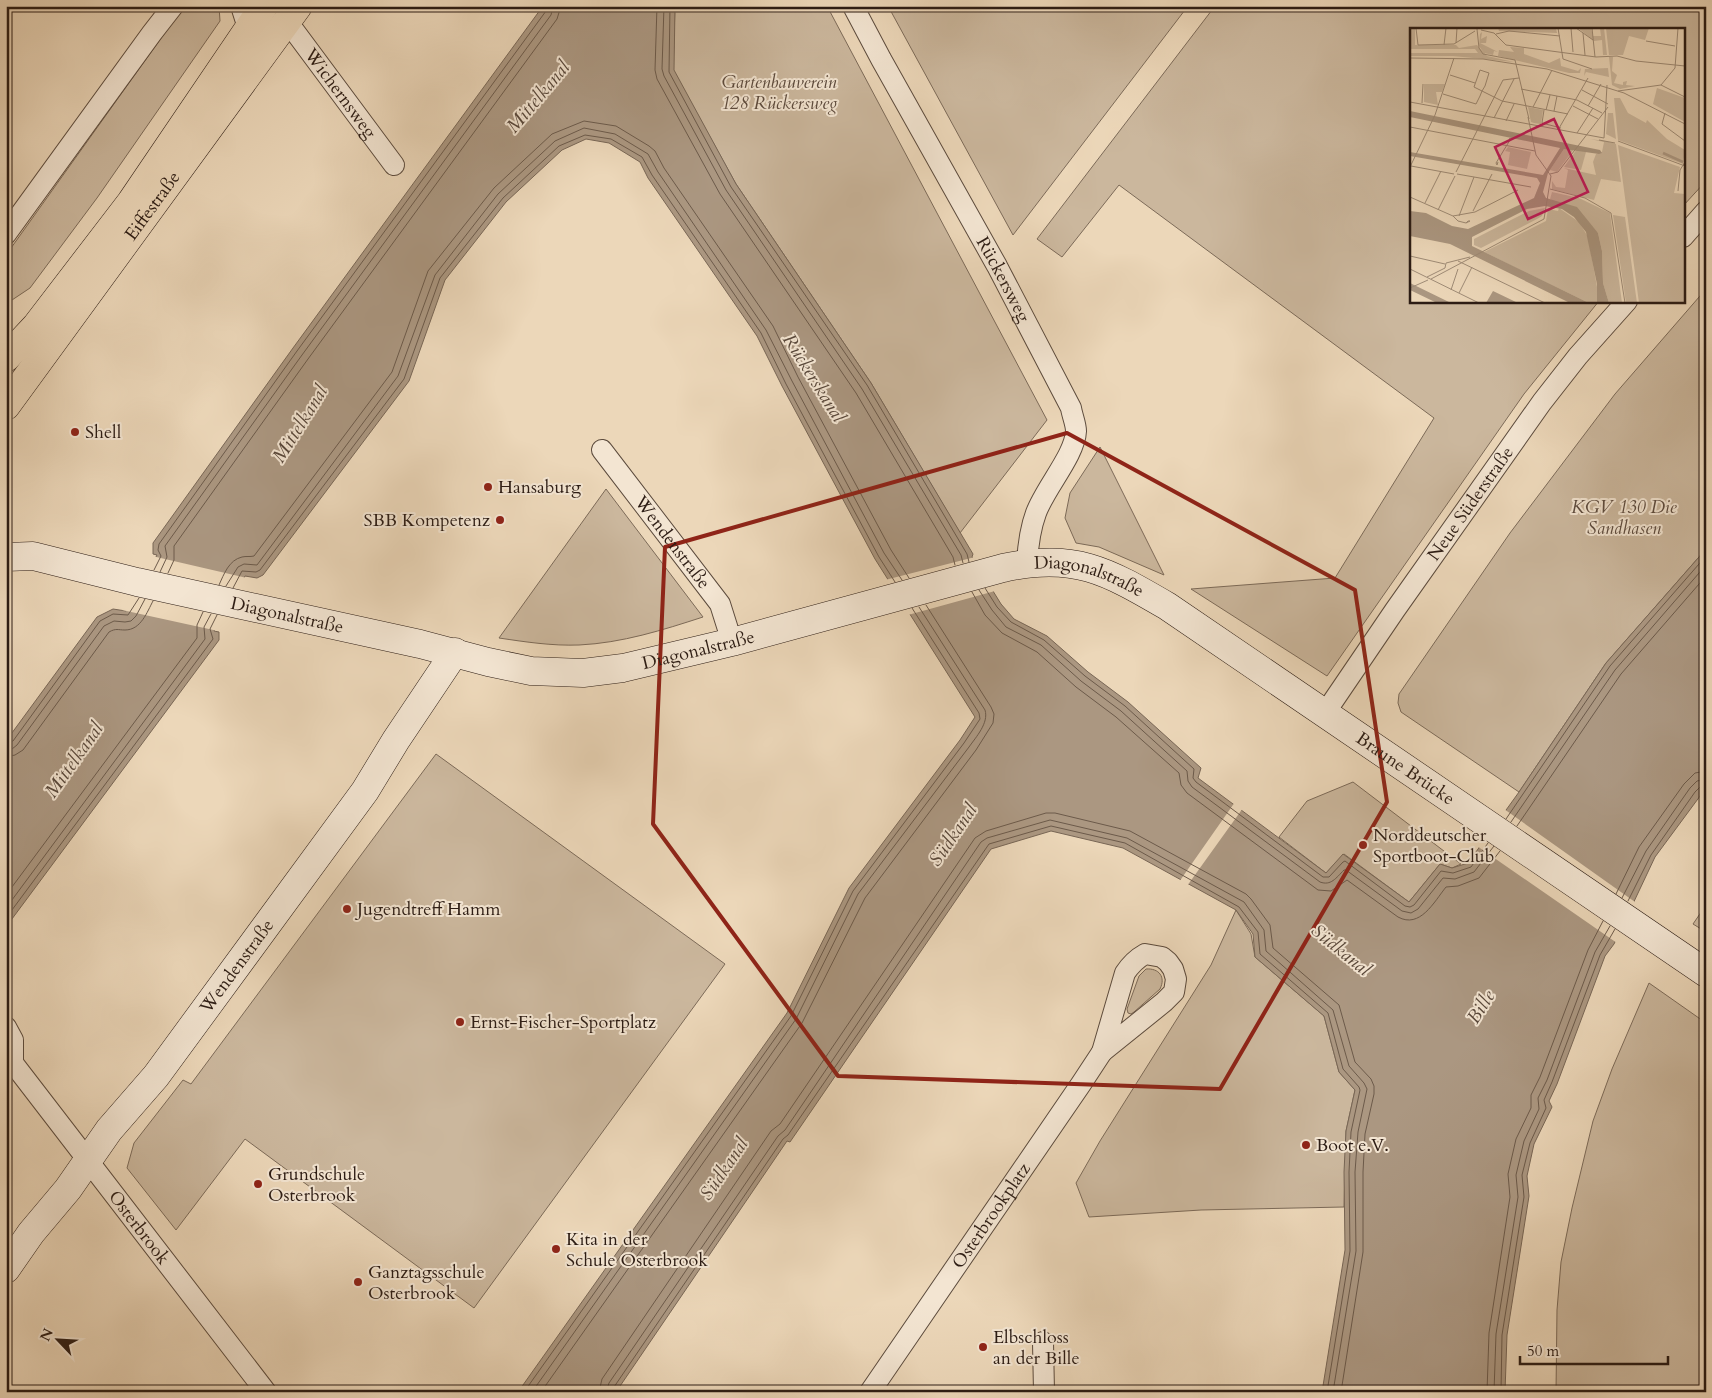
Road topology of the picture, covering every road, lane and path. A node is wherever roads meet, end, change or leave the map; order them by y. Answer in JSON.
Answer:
{"nodes":[{"id":1,"x":173,"y":6,"type":"edge"},
{"id":2,"x":264,"y":6,"type":"edge"},
{"id":3,"x":853,"y":6,"type":"edge"},
{"id":4,"x":292,"y":14,"type":"edge"},
{"id":5,"x":244,"y":17,"type":"edge"},
{"id":6,"x":394,"y":165,"type":"dead end"},
{"id":7,"x":1706,"y":211,"type":"edge"},
{"id":8,"x":6,"y":234,"type":"edge"},
{"id":9,"x":1684,"y":236,"type":"edge"},
{"id":10,"x":1626,"y":302,"type":"edge"},
{"id":11,"x":6,"y":358,"type":"edge"},
{"id":12,"x":6,"y":406,"type":"edge"},
{"id":13,"x":602,"y":450,"type":"dead end"},
{"id":14,"x":6,"y":542,"type":"edge"},
{"id":15,"x":33,"y":556,"type":"junction"},
{"id":16,"x":6,"y":557,"type":"edge"},
{"id":17,"x":1027,"y":562,"type":"junction"},
{"id":18,"x":732,"y":642,"type":"junction"},
{"id":19,"x":454,"y":652,"type":"junction"},
{"id":20,"x":1325,"y":713,"type":"junction"},
{"id":21,"x":1706,"y":973,"type":"edge"},
{"id":22,"x":6,"y":1027,"type":"edge"},
{"id":23,"x":1102,"y":1052,"type":"junction"},
{"id":24,"x":10,"y":1063,"type":"edge"},
{"id":25,"x":88,"y":1161,"type":"junction"},
{"id":26,"x":6,"y":1269,"type":"edge"},
{"id":27,"x":1043,"y":1342,"type":"dead end"},
{"id":28,"x":874,"y":1385,"type":"edge"},
{"id":29,"x":266,"y":1392,"type":"edge"},
{"id":30,"x":1044,"y":1392,"type":"edge"}],
"edges":[{"from":1,"to":8,"type":"street"},
{"from":2,"to":5,"type":"main road","name":"Eiffestraße"},
{"from":3,"to":17,"type":"street","name":"Rückersweg"},
{"from":4,"to":6,"type":"street","name":"Wichernsweg"},
{"from":4,"to":12,"type":"main road","name":"Eiffestraße"},
{"from":5,"to":11,"type":"main road","name":"Eiffestraße"},
{"from":7,"to":9,"type":"street"},
{"from":10,"to":20,"type":"street","name":"Neue Süderstraße"},
{"from":13,"to":18,"type":"street","name":"Wendenstraße"},
{"from":14,"to":15,"type":"street","name":"Diagonalstraße"},
{"from":15,"to":16,"type":"street","name":"Diagonalstraße"},
{"from":15,"to":19,"type":"street","name":"Diagonalstraße"},
{"from":17,"to":18,"type":"street","name":"Diagonalstraße"},
{"from":17,"to":20,"type":"street","name":"Diagonalstraße"},
{"from":18,"to":19,"type":"street","name":"Diagonalstraße"},
{"from":19,"to":25,"type":"street","name":"Wendenstraße"},
{"from":20,"to":21,"type":"street","name":"Braune Brücke"},
{"from":22,"to":24,"type":"street","name":"Osterbrook"},
{"from":23,"to":23,"type":"street","name":"Osterbrookplatz"},
{"from":23,"to":28,"type":"street","name":"Osterbrookplatz"},
{"from":24,"to":25,"type":"street","name":"Osterbrook"},
{"from":25,"to":26,"type":"street","name":"Wendenstraße"},
{"from":25,"to":29,"type":"street","name":"Osterbrook"},
{"from":27,"to":30,"type":"street"}]}
